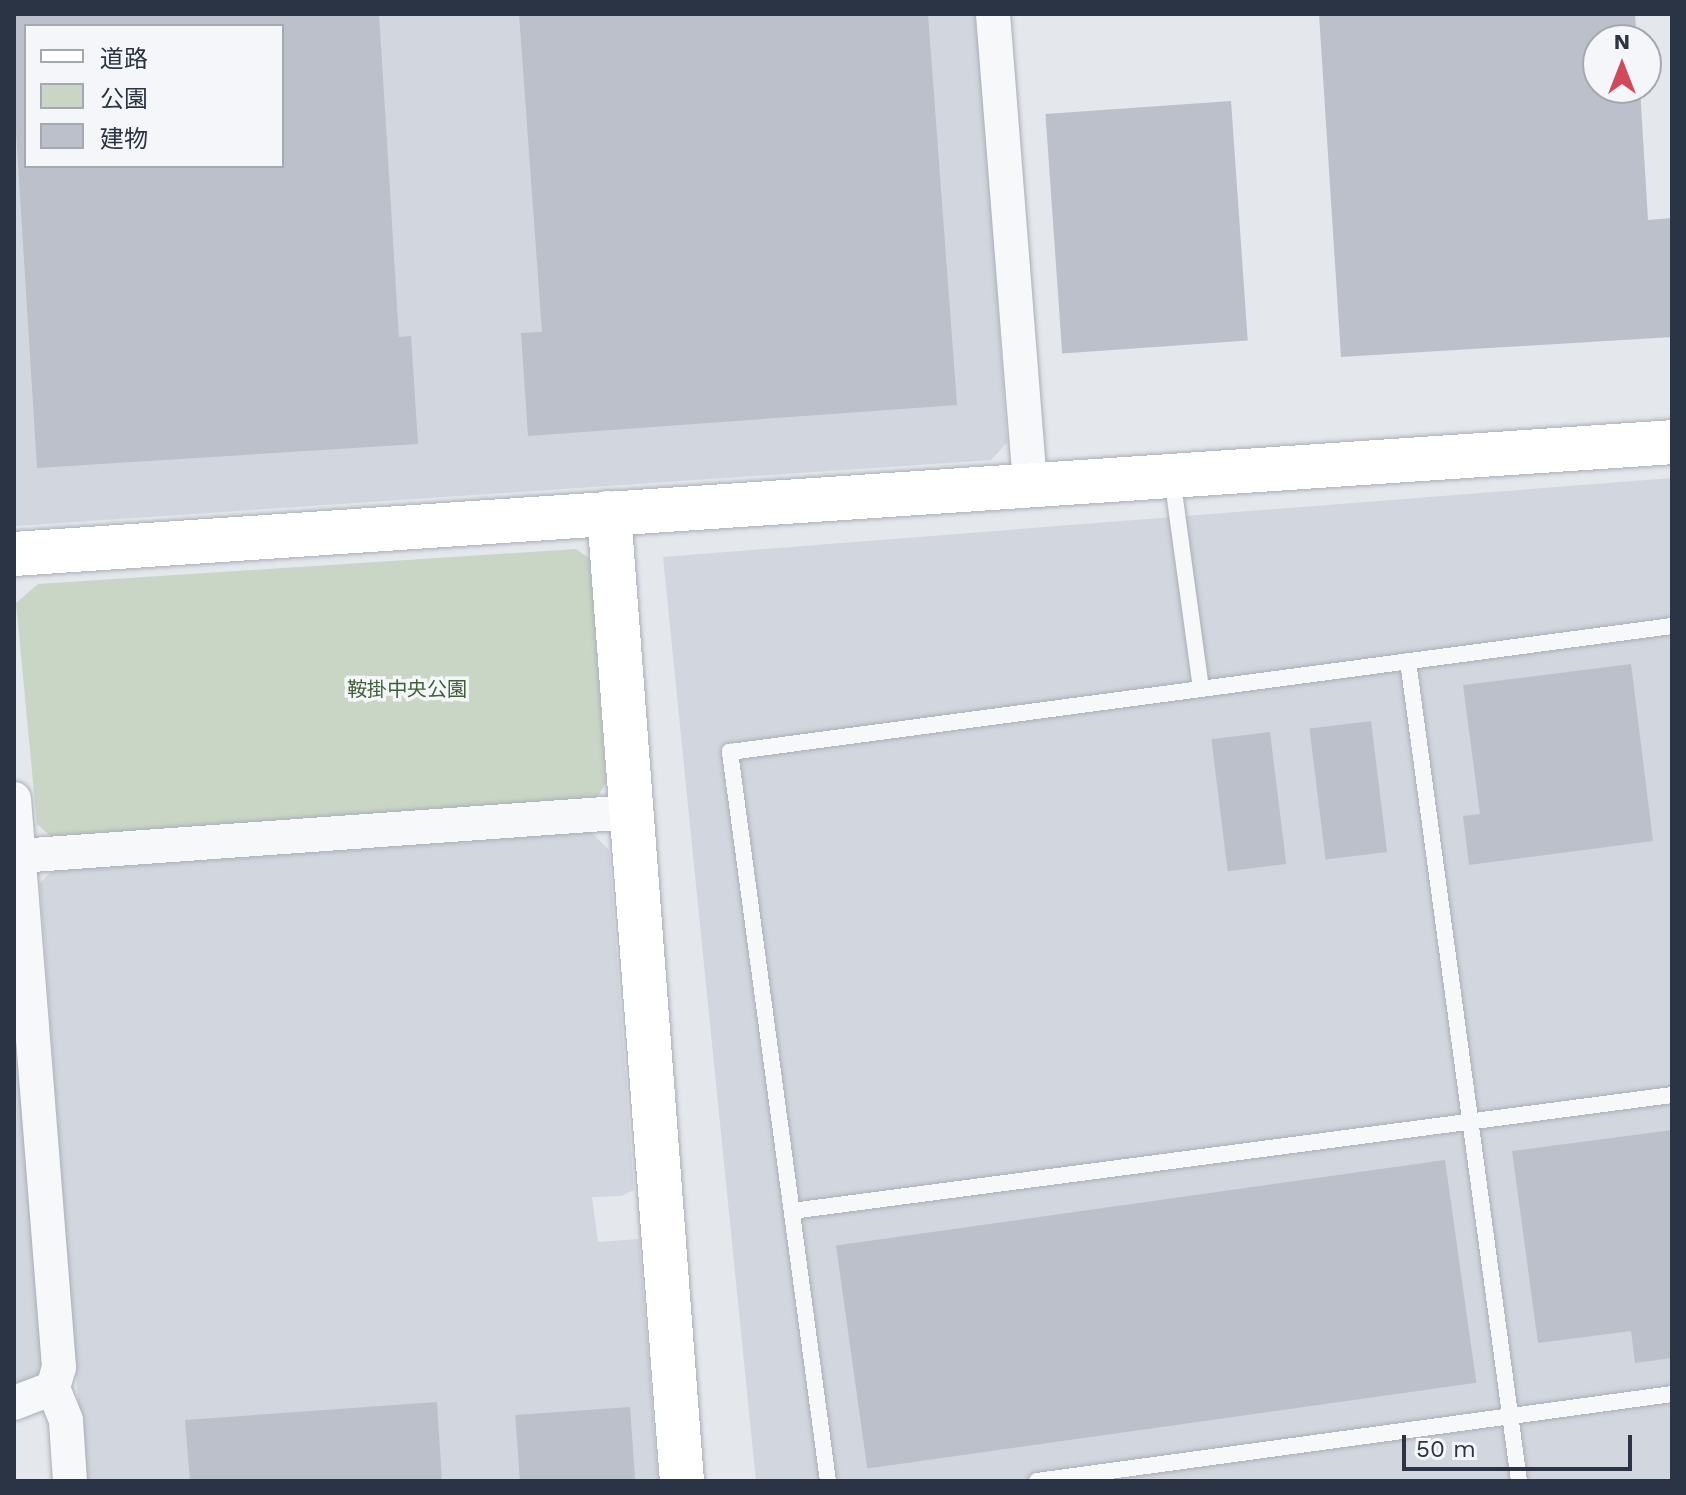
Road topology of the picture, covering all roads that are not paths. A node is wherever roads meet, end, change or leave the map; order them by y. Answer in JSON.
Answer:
{"nodes":[{"id":1,"x":993,"y":14,"type":"edge"},
{"id":2,"x":1672,"y":442,"type":"edge"},
{"id":3,"x":1172,"y":476,"type":"junction"},
{"id":4,"x":1030,"y":485,"type":"junction"},
{"id":5,"x":609,"y":513,"type":"junction"},
{"id":6,"x":14,"y":554,"type":"edge"},
{"id":7,"x":1672,"y":626,"type":"edge"},
{"id":8,"x":1408,"y":661,"type":"junction"},
{"id":9,"x":1201,"y":689,"type":"junction"},
{"id":10,"x":14,"y":799,"type":"edge"},
{"id":11,"x":631,"y":812,"type":"junction"},
{"id":12,"x":19,"y":856,"type":"junction"},
{"id":13,"x":1672,"y":1095,"type":"edge"},
{"id":14,"x":1470,"y":1121,"type":"junction"},
{"id":15,"x":792,"y":1211,"type":"junction"},
{"id":16,"x":53,"y":1388,"type":"junction"},
{"id":17,"x":1672,"y":1394,"type":"edge"},
{"id":18,"x":14,"y":1403,"type":"edge"},
{"id":19,"x":1510,"y":1416,"type":"junction"},
{"id":20,"x":70,"y":1481,"type":"edge"},
{"id":21,"x":682,"y":1481,"type":"edge"},
{"id":22,"x":828,"y":1481,"type":"edge"},
{"id":23,"x":1037,"y":1481,"type":"edge"},
{"id":24,"x":1519,"y":1481,"type":"edge"}],
"edges":[{"from":1,"to":4,"type":"street"},
{"from":2,"to":3,"type":"street"},
{"from":3,"to":4,"type":"street"},
{"from":3,"to":9,"type":"lane"},
{"from":4,"to":5,"type":"street"},
{"from":5,"to":6,"type":"street"},
{"from":5,"to":11,"type":"street"},
{"from":7,"to":8,"type":"lane"},
{"from":8,"to":9,"type":"lane"},
{"from":8,"to":14,"type":"lane"},
{"from":9,"to":15,"type":"lane"},
{"from":10,"to":12,"type":"street"},
{"from":11,"to":12,"type":"street"},
{"from":11,"to":21,"type":"street"},
{"from":12,"to":16,"type":"street"},
{"from":13,"to":14,"type":"lane"},
{"from":14,"to":15,"type":"lane"},
{"from":14,"to":19,"type":"lane"},
{"from":15,"to":22,"type":"lane"},
{"from":16,"to":18,"type":"street"},
{"from":16,"to":20,"type":"street"},
{"from":17,"to":19,"type":"lane"},
{"from":19,"to":23,"type":"lane"},
{"from":19,"to":24,"type":"lane"}]}
